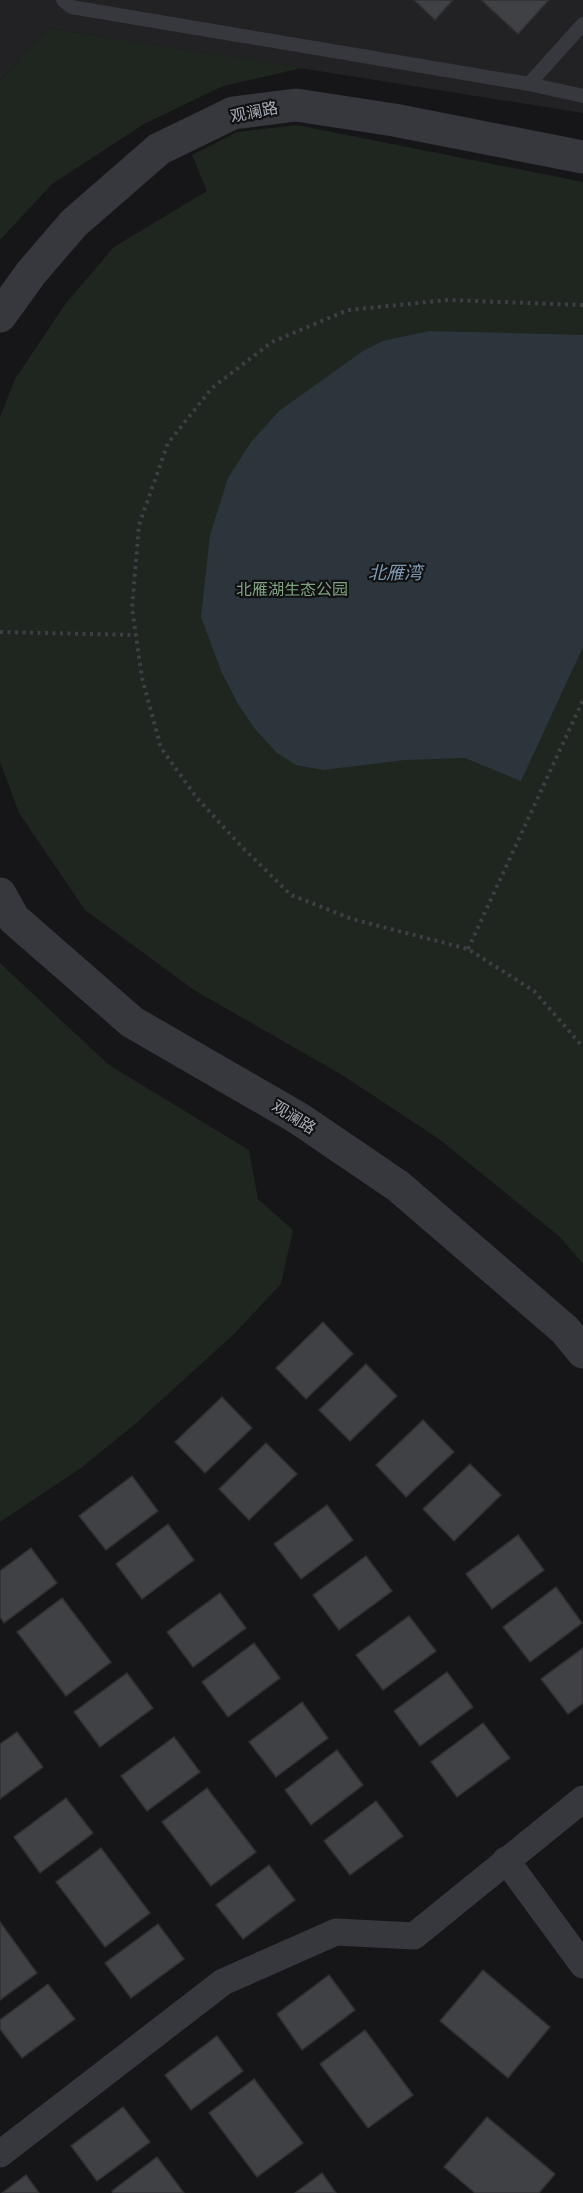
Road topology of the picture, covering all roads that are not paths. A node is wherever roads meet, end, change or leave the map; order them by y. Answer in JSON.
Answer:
{"nodes":[{"id":1,"x":63,"y":0,"type":"edge"},
{"id":2,"x":583,"y":24,"type":"edge"},
{"id":3,"x":529,"y":84,"type":"junction"},
{"id":4,"x":583,"y":96,"type":"edge"},
{"id":5,"x":583,"y":157,"type":"edge"},
{"id":6,"x":0,"y":316,"type":"edge"},
{"id":7,"x":0,"y":894,"type":"edge"},
{"id":8,"x":583,"y":1352,"type":"edge"},
{"id":9,"x":583,"y":1799,"type":"edge"},
{"id":10,"x":506,"y":1860,"type":"junction"},
{"id":11,"x":583,"y":1965,"type":"edge"},
{"id":12,"x":0,"y":2154,"type":"edge"}],
"edges":[{"from":1,"to":3,"type":"lane"},
{"from":2,"to":3,"type":"lane"},
{"from":3,"to":4,"type":"lane"},
{"from":5,"to":6,"type":"street","name":"观澜路"},
{"from":7,"to":8,"type":"street","name":"观澜路"},
{"from":9,"to":10,"type":"street"},
{"from":10,"to":11,"type":"street"},
{"from":10,"to":12,"type":"street"}]}
